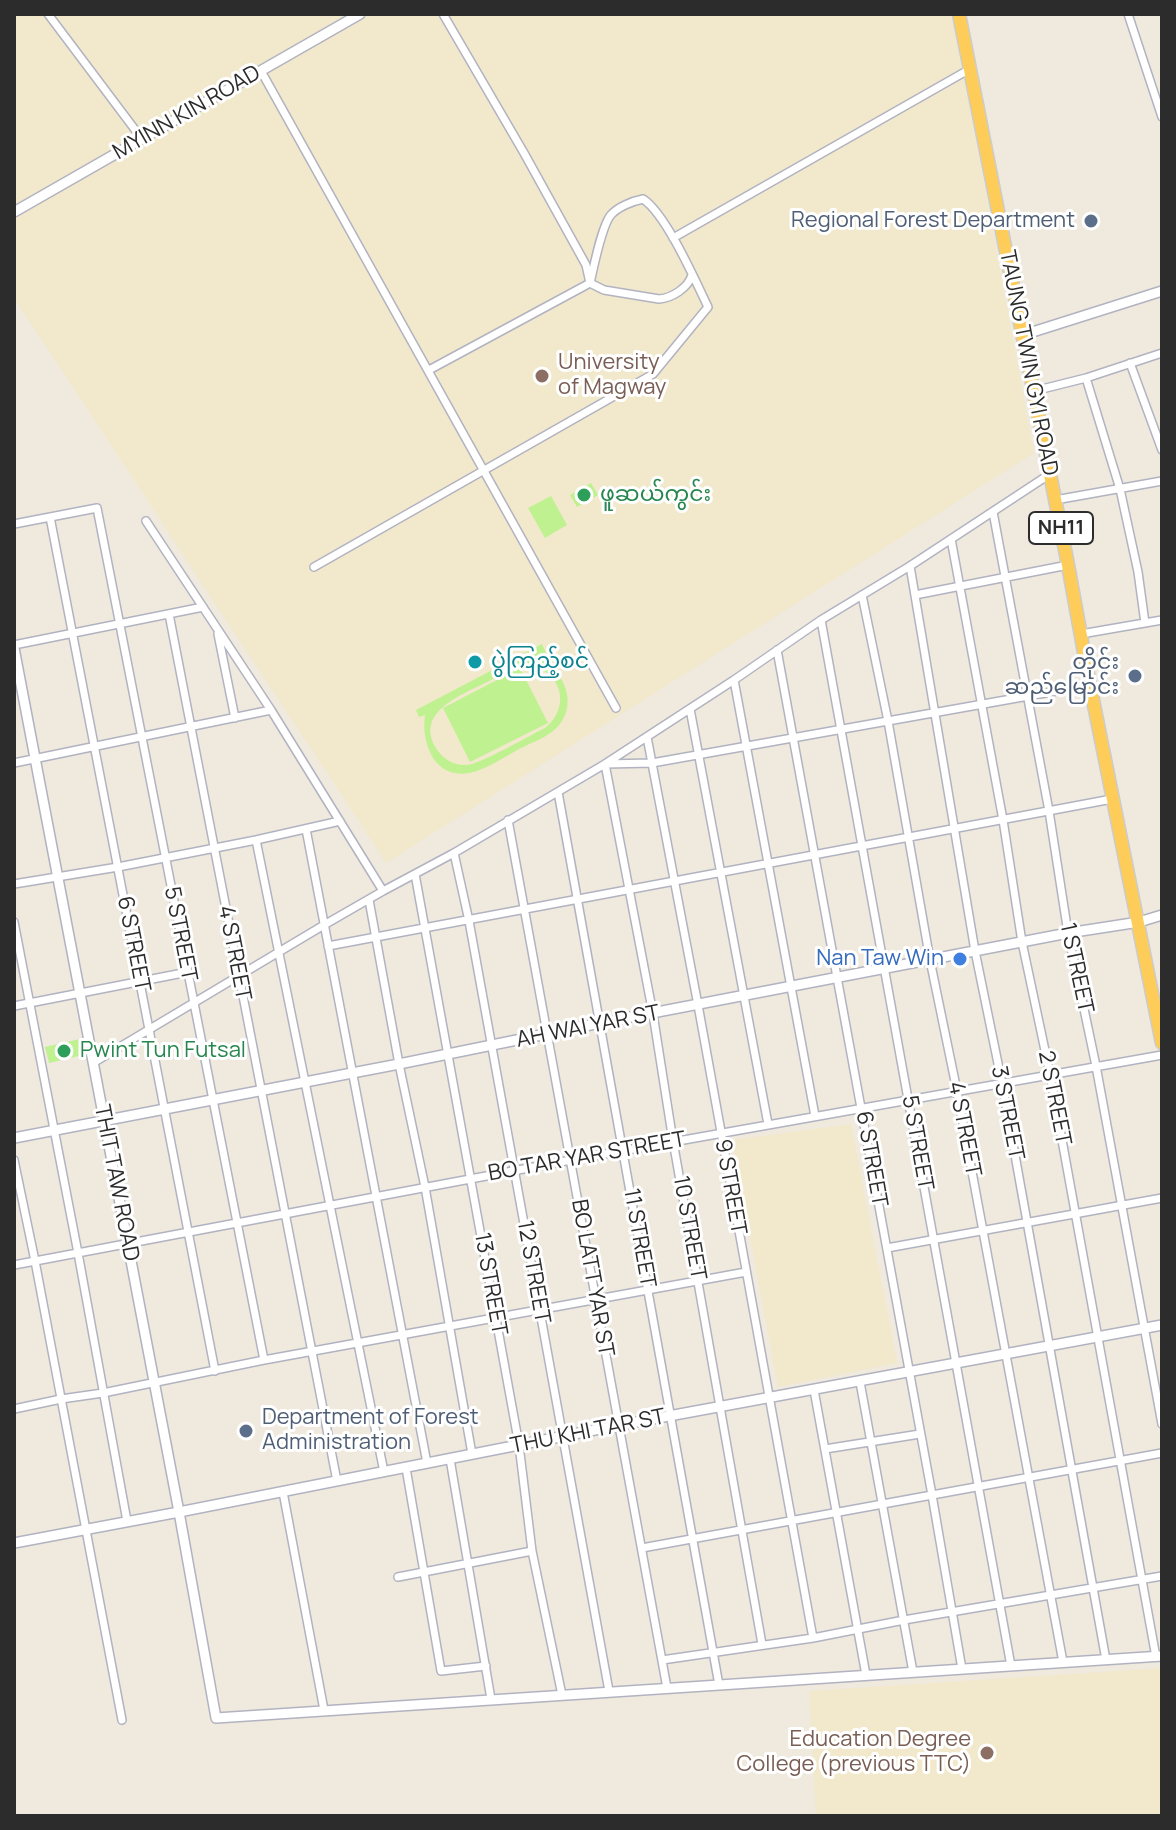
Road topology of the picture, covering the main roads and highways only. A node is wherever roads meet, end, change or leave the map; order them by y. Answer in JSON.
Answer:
{"nodes":[{"id":1,"x":959,"y":14,"type":"edge"},
{"id":2,"x":1158,"y":1001,"type":"edge"},
{"id":3,"x":1162,"y":1043,"type":"edge"}],
"edges":[{"from":1,"to":2,"type":"highway","name":"TAUNG TWIN GYI ROAD","number":"NH11"},
{"from":2,"to":3,"type":"highway","name":"TAUNG TWIN GYI ROAD","number":"NH11"}]}
